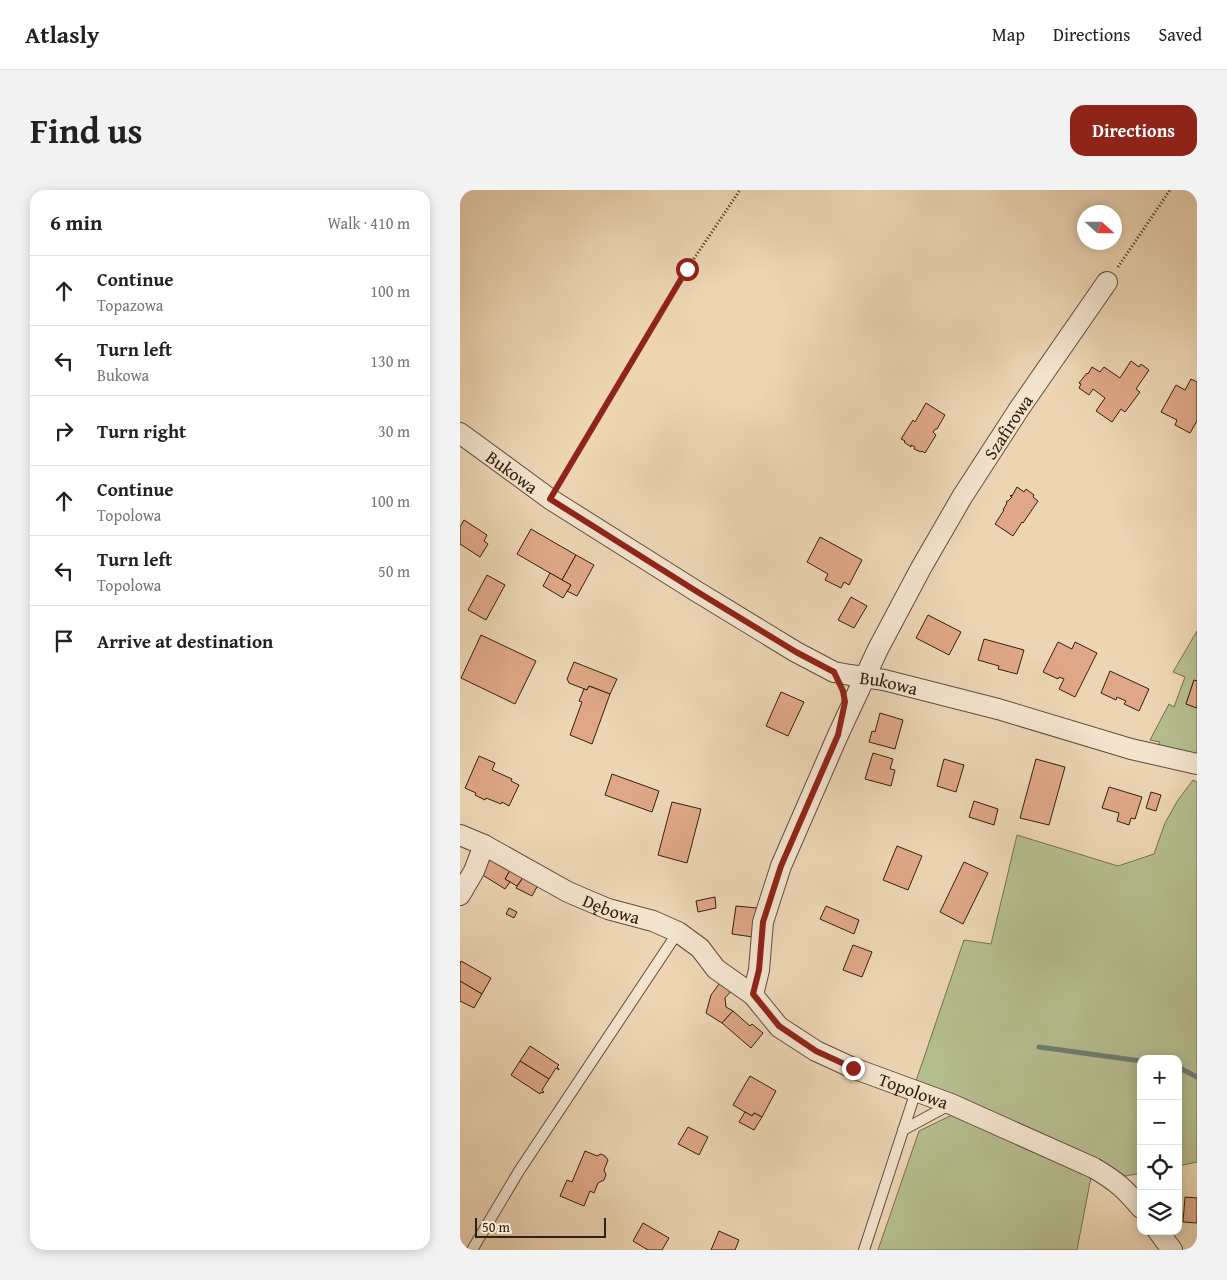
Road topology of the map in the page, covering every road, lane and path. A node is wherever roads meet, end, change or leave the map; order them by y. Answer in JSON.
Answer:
{"nodes":[{"id":1,"x":740,"y":190,"type":"edge"},
{"id":2,"x":1170,"y":190,"type":"edge"},
{"id":3,"x":1107,"y":282,"type":"joint"},
{"id":4,"x":460,"y":433,"type":"edge"},
{"id":5,"x":550,"y":499,"type":"junction"},
{"id":6,"x":834,"y":672,"type":"junction"},
{"id":7,"x":865,"y":677,"type":"junction"},
{"id":8,"x":838,"y":735,"type":"junction"},
{"id":9,"x":1197,"y":764,"type":"edge"},
{"id":10,"x":460,"y":835,"type":"edge"},
{"id":11,"x":484,"y":845,"type":"junction"},
{"id":12,"x":460,"y":895,"type":"edge"},
{"id":13,"x":678,"y":932,"type":"junction"},
{"id":14,"x":753,"y":994,"type":"junction"},
{"id":15,"x":916,"y":1092,"type":"junction"},
{"id":16,"x":951,"y":1104,"type":"junction"},
{"id":17,"x":904,"y":1130,"type":"junction"},
{"id":18,"x":1137,"y":1203,"type":"edge"},
{"id":19,"x":1161,"y":1235,"type":"edge"},
{"id":20,"x":472,"y":1250,"type":"edge"},
{"id":21,"x":864,"y":1250,"type":"edge"},
{"id":22,"x":1172,"y":1250,"type":"edge"}],
"edges":[{"from":1,"to":5,"type":"path"},
{"from":2,"to":3,"type":"path"},
{"from":3,"to":7,"type":"street","name":"Szafirowa"},
{"from":4,"to":5,"type":"street","name":"Bukowa"},
{"from":5,"to":6,"type":"street","name":"Bukowa"},
{"from":6,"to":7,"type":"street","name":"Bukowa"},
{"from":6,"to":8,"type":"street"},
{"from":7,"to":8,"type":"street"},
{"from":7,"to":9,"type":"street","name":"Bukowa"},
{"from":8,"to":14,"type":"street"},
{"from":10,"to":11,"type":"street","name":"Dębowa"},
{"from":11,"to":12,"type":"street"},
{"from":11,"to":13,"type":"street","name":"Dębowa"},
{"from":13,"to":14,"type":"street","name":"Dębowa"},
{"from":13,"to":20,"type":"lane"},
{"from":14,"to":15,"type":"street","name":"Topolowa"},
{"from":15,"to":16,"type":"street","name":"Topolowa"},
{"from":15,"to":17,"type":"lane"},
{"from":16,"to":17,"type":"lane"},
{"from":16,"to":18,"type":"street","name":"Topolowa"},
{"from":17,"to":21,"type":"lane"},
{"from":19,"to":22,"type":"street"}]}
